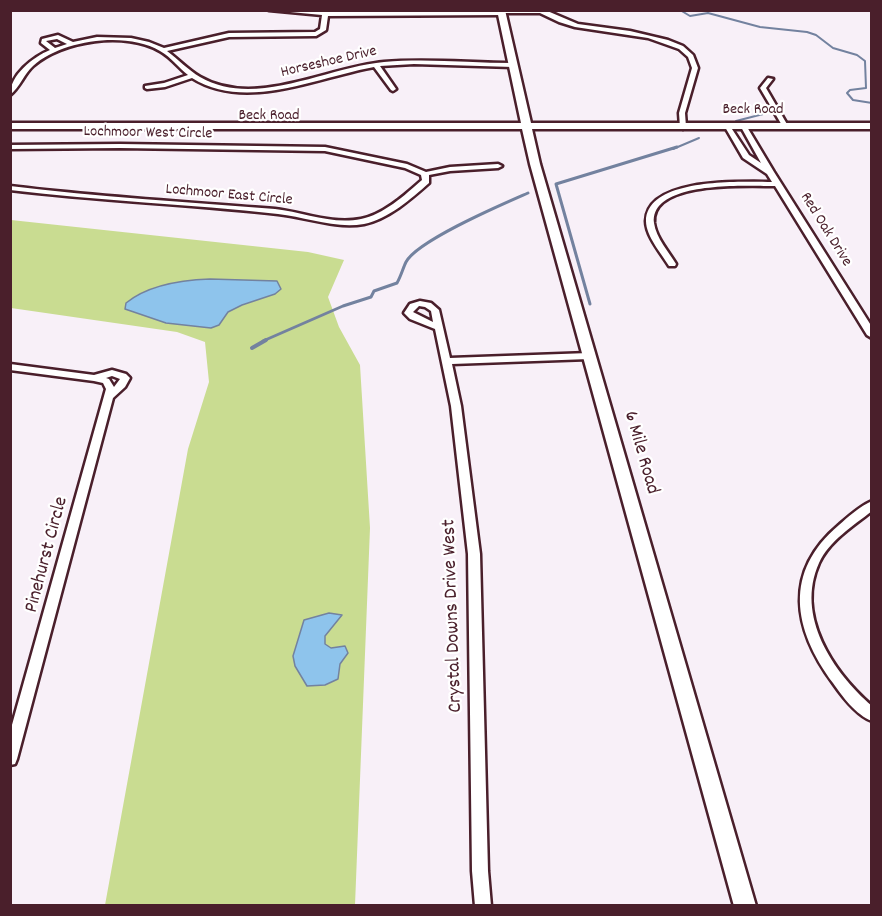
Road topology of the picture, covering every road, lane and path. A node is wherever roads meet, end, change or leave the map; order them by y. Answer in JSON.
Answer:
{"nodes":[{"id":1,"x":271,"y":10,"type":"edge"},
{"id":2,"x":540,"y":11,"type":"edge"},
{"id":3,"x":325,"y":12,"type":"edge"},
{"id":4,"x":431,"y":12,"type":"edge"},
{"id":5,"x":501,"y":12,"type":"edge"},
{"id":6,"x":72,"y":44,"type":"junction"},
{"id":7,"x":55,"y":50,"type":"junction"},
{"id":8,"x":163,"y":50,"type":"junction"},
{"id":9,"x":512,"y":63,"type":"junction"},
{"id":10,"x":376,"y":65,"type":"junction"},
{"id":11,"x":192,"y":76,"type":"junction"},
{"id":12,"x":770,"y":80,"type":"dead end"},
{"id":13,"x":147,"y":87,"type":"dead end"},
{"id":14,"x":393,"y":89,"type":"dead end"},
{"id":15,"x":10,"y":93,"type":"edge"},
{"id":16,"x":10,"y":126,"type":"edge"},
{"id":17,"x":785,"y":126,"type":"junction"},
{"id":18,"x":872,"y":126,"type":"edge"},
{"id":19,"x":527,"y":127,"type":"junction"},
{"id":20,"x":683,"y":127,"type":"junction"},
{"id":21,"x":728,"y":127,"type":"junction"},
{"id":22,"x":744,"y":127,"type":"junction"},
{"id":23,"x":10,"y":132,"type":"edge"},
{"id":24,"x":10,"y":147,"type":"edge"},
{"id":25,"x":498,"y":166,"type":"dead end"},
{"id":26,"x":770,"y":172,"type":"junction"},
{"id":27,"x":425,"y":174,"type":"junction"},
{"id":28,"x":777,"y":184,"type":"junction"},
{"id":29,"x":10,"y":188,"type":"edge"},
{"id":30,"x":672,"y":264,"type":"dead end"},
{"id":31,"x":438,"y":327,"type":"dead end"},
{"id":32,"x":872,"y":335,"type":"edge"},
{"id":33,"x":589,"y":356,"type":"junction"},
{"id":34,"x":447,"y":361,"type":"junction"},
{"id":35,"x":10,"y":367,"type":"edge"},
{"id":36,"x":94,"y":378,"type":"junction"},
{"id":37,"x":111,"y":396,"type":"junction"},
{"id":38,"x":872,"y":505,"type":"edge"},
{"id":39,"x":872,"y":715,"type":"edge"},
{"id":40,"x":10,"y":759,"type":"edge"},
{"id":41,"x":483,"y":906,"type":"edge"},
{"id":42,"x":745,"y":906,"type":"edge"}],
"edges":[{"from":1,"to":3,"type":"street"},
{"from":2,"to":5,"type":"street"},
{"from":2,"to":20,"type":"street"},
{"from":3,"to":4,"type":"street"},
{"from":3,"to":8,"type":"street"},
{"from":4,"to":5,"type":"street"},
{"from":5,"to":9,"type":"main road","name":"6 Mile Road"},
{"from":6,"to":7,"type":"street","name":"Horseshoe Drive"},
{"from":6,"to":7,"type":"street","name":"Horseshoe Drive"},
{"from":6,"to":8,"type":"street","name":"Horseshoe Drive"},
{"from":7,"to":15,"type":"street","name":"Horseshoe Drive"},
{"from":8,"to":11,"type":"street","name":"Horseshoe Drive"},
{"from":9,"to":10,"type":"street","name":"Horseshoe Drive"},
{"from":9,"to":19,"type":"main road","name":"6 Mile Road"},
{"from":10,"to":11,"type":"street","name":"Horseshoe Drive"},
{"from":10,"to":14,"type":"street"},
{"from":11,"to":13,"type":"street"},
{"from":12,"to":17,"type":"street"},
{"from":16,"to":19,"type":"main road","name":"Beck Road"},
{"from":17,"to":18,"type":"main road","name":"Beck Road"},
{"from":17,"to":22,"type":"main road","name":"Beck Road"},
{"from":19,"to":20,"type":"main road","name":"Beck Road"},
{"from":19,"to":23,"type":"main road","name":"Beck Road"},
{"from":19,"to":33,"type":"main road","name":"6 Mile Road"},
{"from":20,"to":21,"type":"main road","name":"Beck Road"},
{"from":21,"to":22,"type":"main road","name":"Beck Road"},
{"from":21,"to":26,"type":"street","name":"Red Oak Drive"},
{"from":22,"to":26,"type":"street","name":"Red Oak Drive"},
{"from":24,"to":27,"type":"street","name":"Lochmoor West Circle"},
{"from":25,"to":27,"type":"street"},
{"from":26,"to":28,"type":"street","name":"Red Oak Drive"},
{"from":27,"to":29,"type":"street","name":"Lochmoor East Circle"},
{"from":28,"to":30,"type":"street"},
{"from":28,"to":32,"type":"street","name":"Red Oak Drive"},
{"from":31,"to":34,"type":"street","name":"Crystal Downs Drive West"},
{"from":33,"to":34,"type":"street"},
{"from":33,"to":42,"type":"main road","name":"6 Mile Road"},
{"from":34,"to":41,"type":"street","name":"Crystal Downs Drive West"},
{"from":35,"to":36,"type":"street","name":"Pinehurst Circle"},
{"from":36,"to":37,"type":"street"},
{"from":36,"to":37,"type":"street","name":"Pinehurst Circle"},
{"from":37,"to":40,"type":"street","name":"Pinehurst Circle"},
{"from":38,"to":39,"type":"street"}]}
